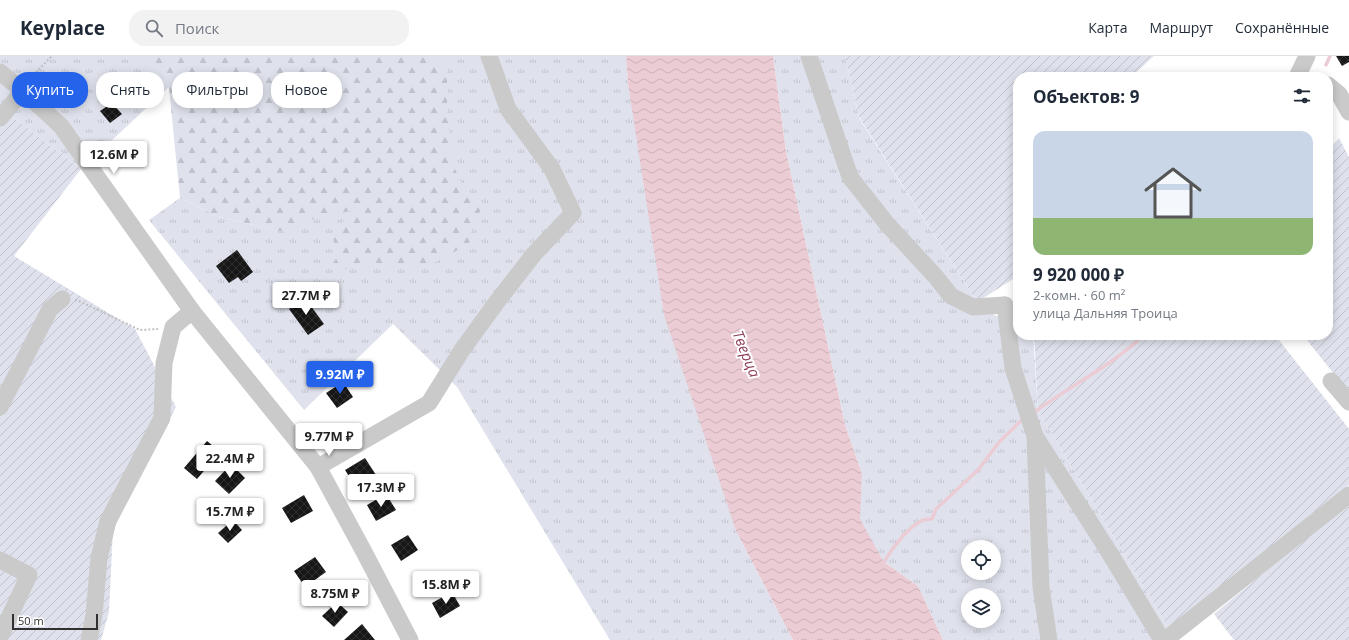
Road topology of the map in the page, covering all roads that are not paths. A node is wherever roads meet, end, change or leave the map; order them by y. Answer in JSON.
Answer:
{"nodes":[{"id":1,"x":489,"y":56,"type":"edge"},
{"id":2,"x":809,"y":56,"type":"edge"},
{"id":3,"x":1307,"y":56,"type":"edge"},
{"id":4,"x":0,"y":72,"type":"edge"},
{"id":5,"x":1304,"y":72,"type":"edge"},
{"id":6,"x":12,"y":82,"type":"edge"},
{"id":7,"x":1333,"y":89,"type":"edge"},
{"id":8,"x":12,"y":104,"type":"edge"},
{"id":9,"x":41,"y":108,"type":"edge"},
{"id":10,"x":1349,"y":112,"type":"edge"},
{"id":11,"x":0,"y":118,"type":"edge"},
{"id":12,"x":62,"y":299,"type":"road end"},
{"id":13,"x":1012,"y":300,"type":"edge"},
{"id":14,"x":192,"y":311,"type":"junction"},
{"id":15,"x":1332,"y":381,"type":"dead end"},
{"id":16,"x":1349,"y":402,"type":"edge"},
{"id":17,"x":0,"y":407,"type":"edge"},
{"id":18,"x":1035,"y":436,"type":"junction"},
{"id":19,"x":318,"y":467,"type":"junction"},
{"id":20,"x":1349,"y":495,"type":"edge"},
{"id":21,"x":0,"y":560,"type":"edge"},
{"id":22,"x":0,"y":637,"type":"edge"},
{"id":23,"x":89,"y":640,"type":"edge"},
{"id":24,"x":410,"y":640,"type":"edge"},
{"id":25,"x":1049,"y":640,"type":"edge"},
{"id":26,"x":1162,"y":640,"type":"edge"},
{"id":27,"x":1165,"y":640,"type":"edge"}],
"edges":[{"from":1,"to":19,"type":"street"},
{"from":2,"to":13,"type":"street"},
{"from":3,"to":5,"type":"street"},
{"from":4,"to":6,"type":"street"},
{"from":7,"to":10,"type":"street"},
{"from":8,"to":11,"type":"street"},
{"from":9,"to":14,"type":"street"},
{"from":12,"to":17,"type":"street"},
{"from":13,"to":18,"type":"street"},
{"from":14,"to":19,"type":"street"},
{"from":14,"to":23,"type":"street"},
{"from":15,"to":16,"type":"street"},
{"from":18,"to":25,"type":"street"},
{"from":18,"to":26,"type":"street"},
{"from":19,"to":24,"type":"street"},
{"from":20,"to":27,"type":"street"},
{"from":21,"to":22,"type":"street"}]}
